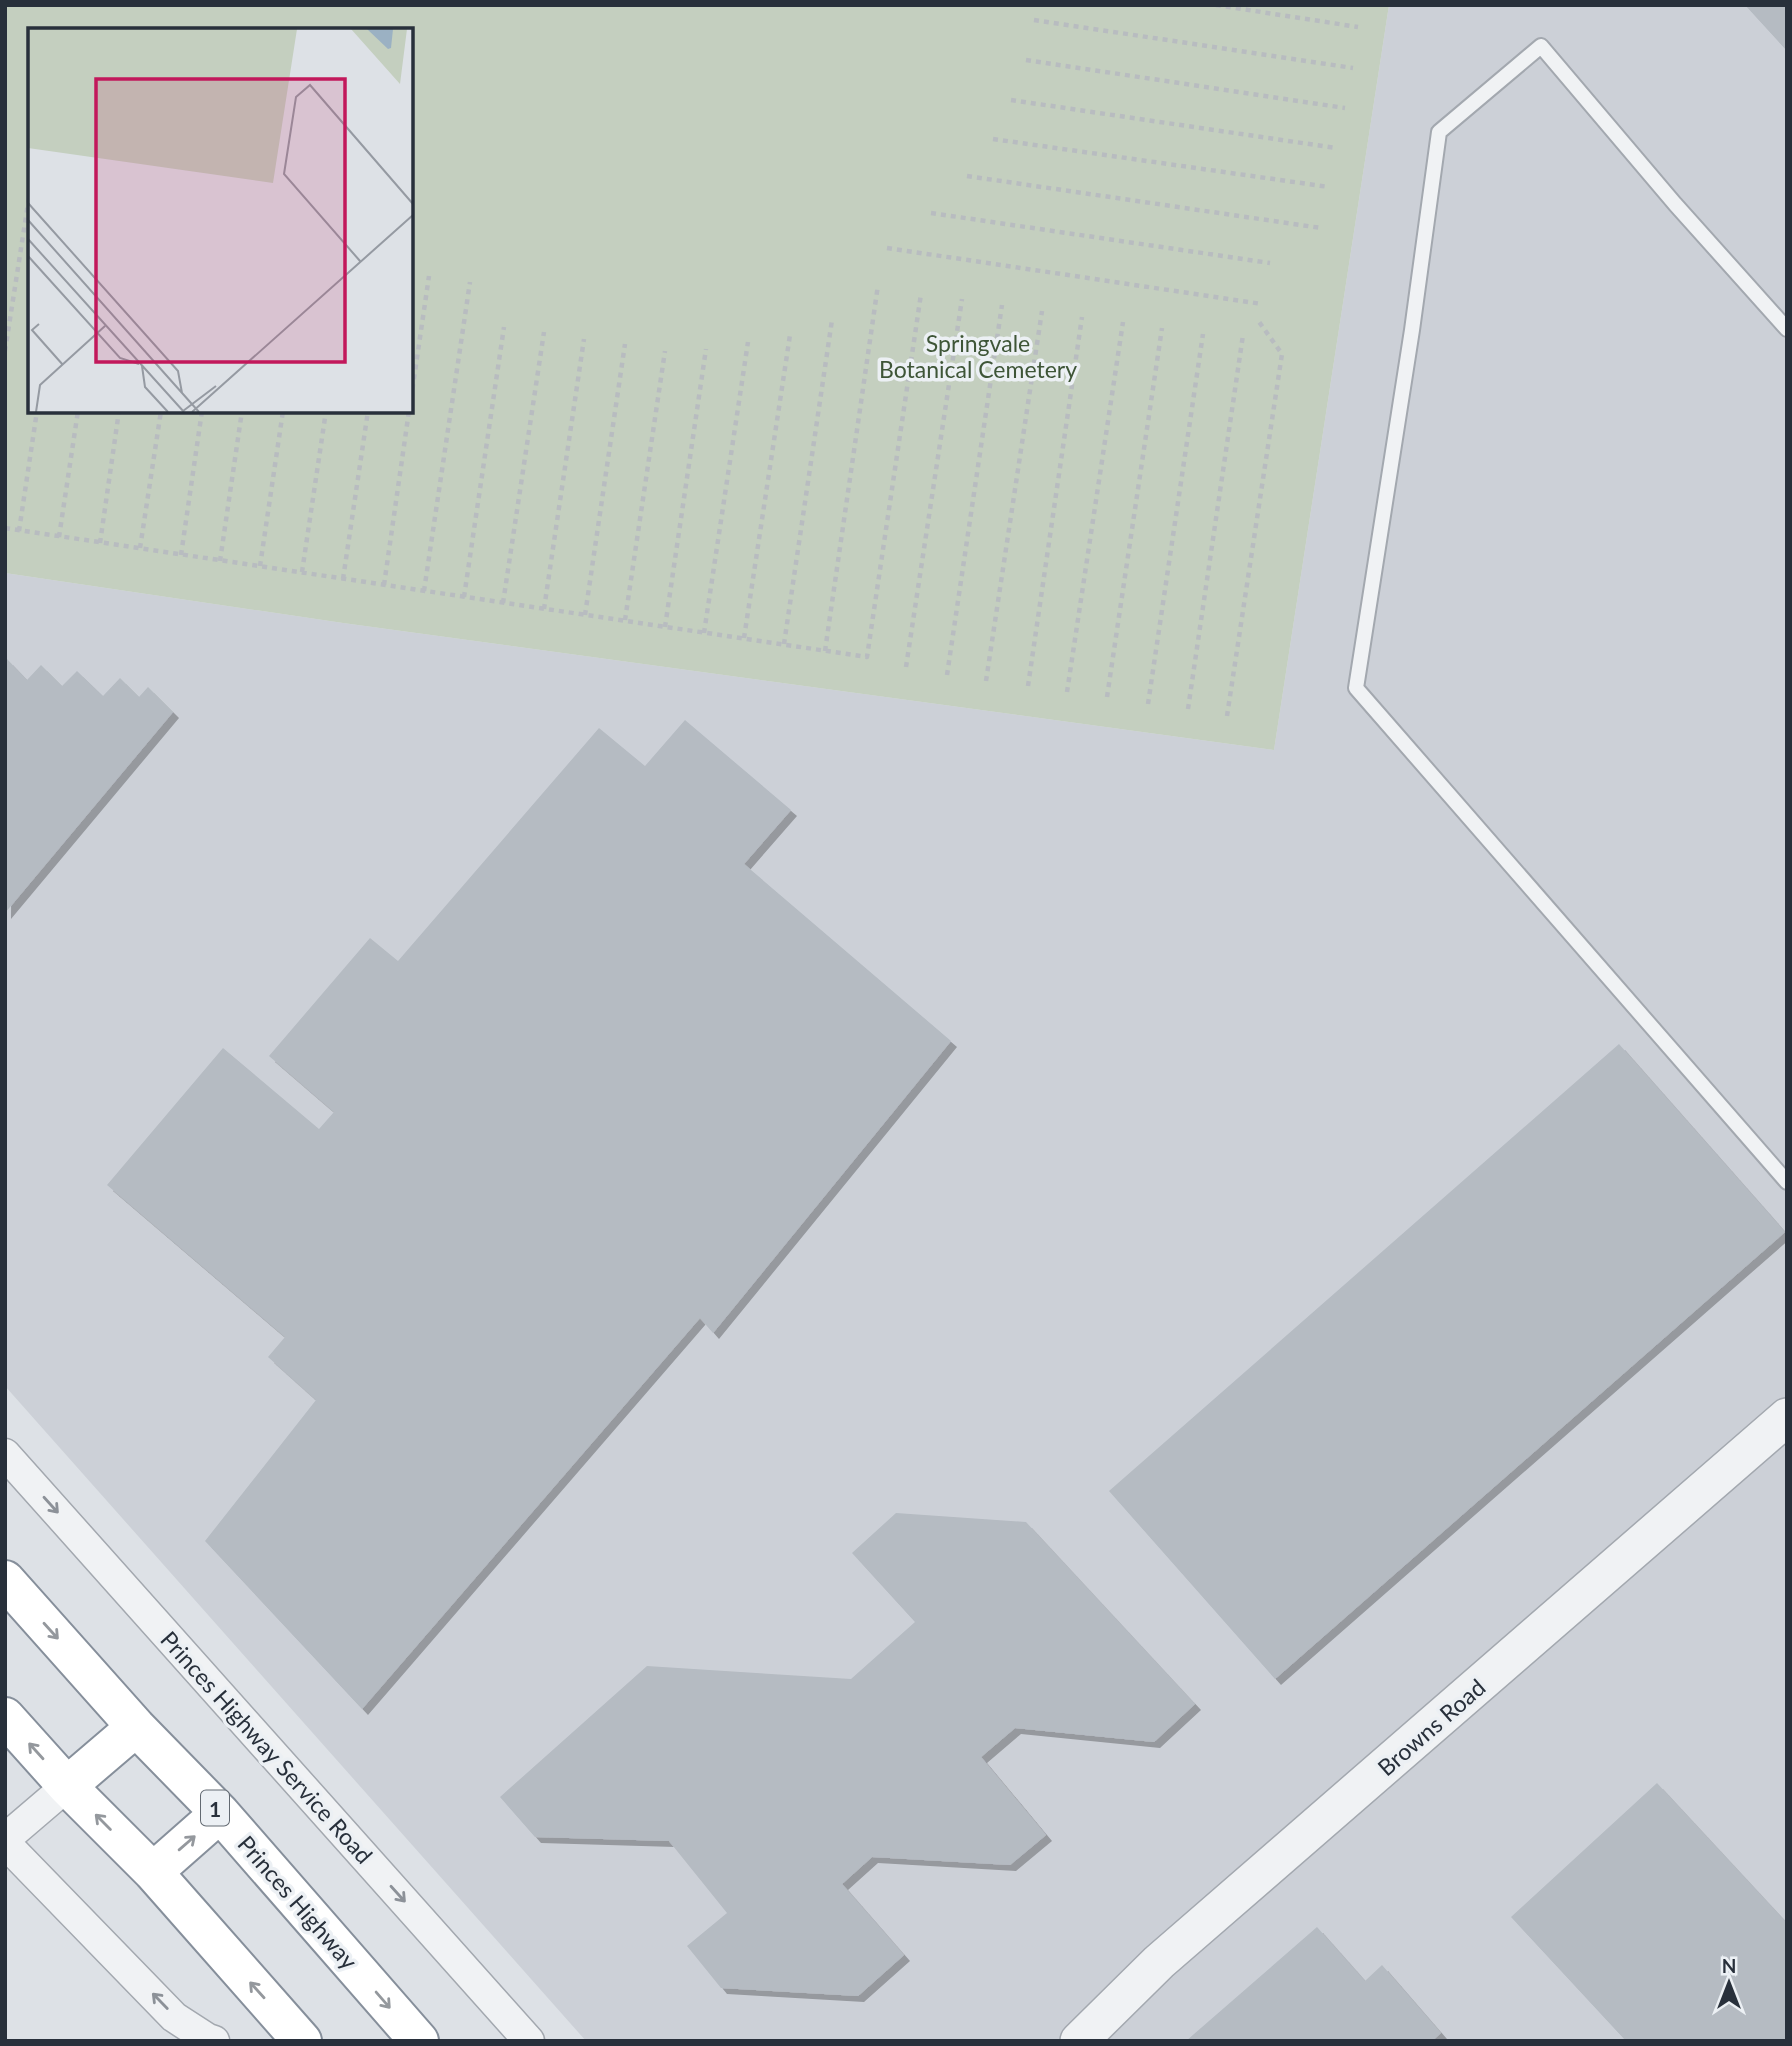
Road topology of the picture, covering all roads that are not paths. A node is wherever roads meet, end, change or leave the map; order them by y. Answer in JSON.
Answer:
{"nodes":[{"id":1,"x":1787,"y":329,"type":"edge"},
{"id":2,"x":1787,"y":1182,"type":"edge"},
{"id":3,"x":1787,"y":1417,"type":"edge"},
{"id":4,"x":5,"y":1454,"type":"edge"},
{"id":5,"x":5,"y":1580,"type":"edge"},
{"id":6,"x":5,"y":1717,"type":"edge"},
{"id":7,"x":136,"y":1727,"type":"junction"},
{"id":8,"x":66,"y":1786,"type":"junction"},
{"id":9,"x":220,"y":1813,"type":"junction"},
{"id":10,"x":5,"y":1841,"type":"edge"},
{"id":11,"x":153,"y":1872,"type":"junction"},
{"id":12,"x":214,"y":2041,"type":"edge"},
{"id":13,"x":302,"y":2041,"type":"edge"},
{"id":14,"x":419,"y":2041,"type":"edge"},
{"id":15,"x":530,"y":2041,"type":"edge"},
{"id":16,"x":1079,"y":2041,"type":"edge"}],
"edges":[{"from":1,"to":2,"type":"lane"},
{"from":3,"to":16,"type":"street","name":"Browns Road"},
{"from":4,"to":15,"type":"street","name":"Princes Highway Service Road","one_way":true},
{"from":5,"to":7,"type":"highway","name":"Princes Highway","number":"1","one_way":true},
{"from":8,"to":6,"type":"highway","one_way":true},
{"from":7,"to":8,"type":"highway"},
{"from":7,"to":9,"type":"highway","name":"Princes Highway","number":"1"},
{"from":8,"to":10,"type":"street"},
{"from":11,"to":8,"type":"highway","one_way":true},
{"from":11,"to":9,"type":"highway","one_way":true},
{"from":9,"to":14,"type":"highway","name":"Princes Highway","number":"1","one_way":true},
{"from":12,"to":10,"type":"street","one_way":true},
{"from":13,"to":11,"type":"highway","one_way":true}]}
